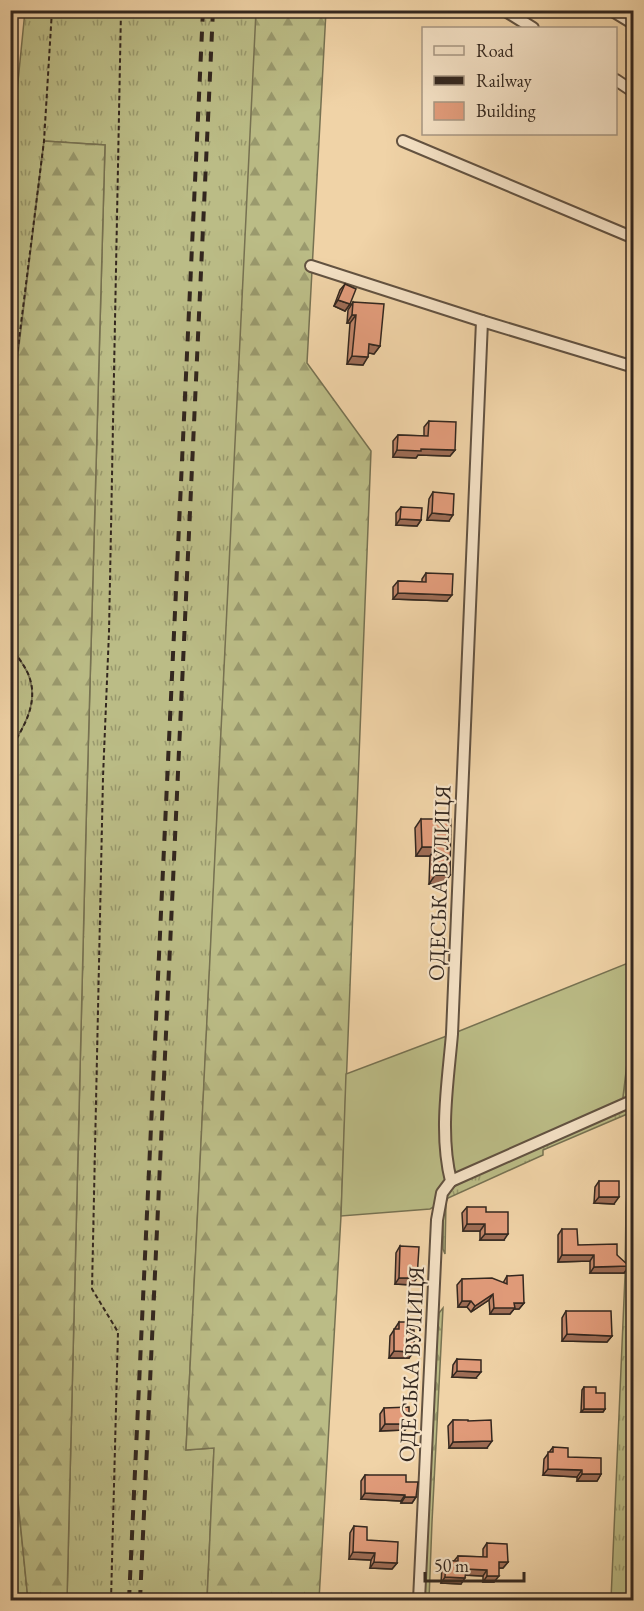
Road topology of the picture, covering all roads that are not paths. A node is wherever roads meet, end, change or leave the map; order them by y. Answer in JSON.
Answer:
{"nodes":[{"id":1,"x":504,"y":10,"type":"edge"},
{"id":2,"x":612,"y":10,"type":"edge"},
{"id":3,"x":633,"y":24,"type":"edge"},
{"id":4,"x":531,"y":27,"type":"edge"},
{"id":5,"x":617,"y":81,"type":"edge"},
{"id":6,"x":633,"y":92,"type":"edge"},
{"id":7,"x":403,"y":141,"type":"dead end"},
{"id":8,"x":633,"y":237,"type":"edge"},
{"id":9,"x":311,"y":266,"type":"dead end"},
{"id":10,"x":482,"y":321,"type":"junction"},
{"id":11,"x":633,"y":367,"type":"edge"},
{"id":12,"x":633,"y":1100,"type":"edge"},
{"id":13,"x":451,"y":1180,"type":"junction"},
{"id":14,"x":419,"y":1600,"type":"edge"}],
"edges":[{"from":1,"to":4,"type":"street"},
{"from":2,"to":3,"type":"street"},
{"from":5,"to":6,"type":"street"},
{"from":7,"to":8,"type":"street"},
{"from":9,"to":10,"type":"street"},
{"from":10,"to":11,"type":"street"},
{"from":10,"to":13,"type":"street","name":"ОДЕСЬКА ВУЛИЦЯ"},
{"from":12,"to":13,"type":"street"},
{"from":13,"to":14,"type":"street","name":"ОДЕСЬКА ВУЛИЦЯ"}]}
